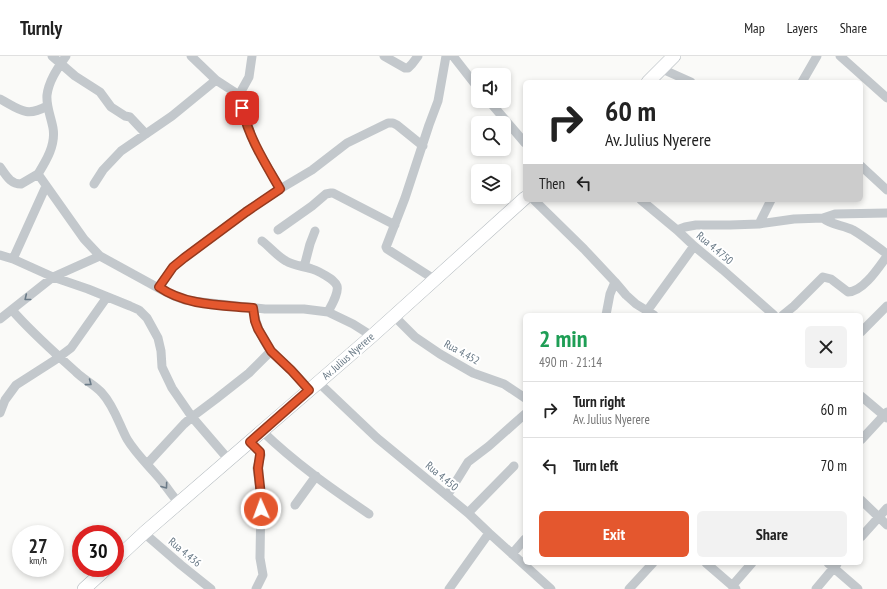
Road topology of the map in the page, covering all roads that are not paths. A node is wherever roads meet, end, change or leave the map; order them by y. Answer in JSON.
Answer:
{"nodes":[{"id":1,"x":52,"y":56,"type":"edge"},
{"id":2,"x":191,"y":56,"type":"edge"},
{"id":3,"x":252,"y":56,"type":"edge"},
{"id":4,"x":384,"y":56,"type":"edge"},
{"id":5,"x":418,"y":56,"type":"edge"},
{"id":6,"x":446,"y":56,"type":"edge"},
{"id":7,"x":453,"y":56,"type":"edge"},
{"id":8,"x":674,"y":56,"type":"edge"},
{"id":9,"x":817,"y":56,"type":"edge"},
{"id":10,"x":840,"y":56,"type":"edge"},
{"id":11,"x":851,"y":59,"type":"edge"},
{"id":12,"x":64,"y":60,"type":"edge"},
{"id":13,"x":662,"y":68,"type":"junction"},
{"id":14,"x":471,"y":79,"type":"edge"},
{"id":15,"x":216,"y":80,"type":"junction"},
{"id":16,"x":650,"y":80,"type":"edge"},
{"id":17,"x":687,"y":80,"type":"edge"},
{"id":18,"x":803,"y":80,"type":"edge"},
{"id":19,"x":239,"y":95,"type":"junction"},
{"id":20,"x":887,"y":98,"type":"edge"},
{"id":21,"x":0,"y":100,"type":"edge"},
{"id":22,"x":47,"y":106,"type":"junction"},
{"id":23,"x":495,"y":108,"type":"edge"},
{"id":24,"x":146,"y":134,"type":"junction"},
{"id":25,"x":523,"y":141,"type":"edge"},
{"id":26,"x":423,"y":146,"type":"junction"},
{"id":27,"x":0,"y":167,"type":"edge"},
{"id":28,"x":863,"y":168,"type":"edge"},
{"id":29,"x":38,"y":174,"type":"junction"},
{"id":30,"x":94,"y":184,"type":"dead end"},
{"id":31,"x":46,"y":186,"type":"junction"},
{"id":32,"x":280,"y":189,"type":"junction"},
{"id":33,"x":887,"y":190,"type":"edge"},
{"id":34,"x":523,"y":200,"type":"edge"},
{"id":35,"x":536,"y":202,"type":"edge"},
{"id":36,"x":643,"y":202,"type":"edge"},
{"id":37,"x":769,"y":202,"type":"edge"},
{"id":38,"x":887,"y":213,"type":"edge"},
{"id":39,"x":824,"y":218,"type":"junction"},
{"id":40,"x":759,"y":224,"type":"junction"},
{"id":41,"x":395,"y":225,"type":"junction"},
{"id":42,"x":278,"y":230,"type":"dead end"},
{"id":43,"x":677,"y":230,"type":"junction"},
{"id":44,"x":315,"y":231,"type":"dead end"},
{"id":45,"x":262,"y":240,"type":"dead end"},
{"id":46,"x":694,"y":246,"type":"junction"},
{"id":47,"x":0,"y":255,"type":"edge"},
{"id":48,"x":887,"y":255,"type":"edge"},
{"id":49,"x":100,"y":256,"type":"junction"},
{"id":50,"x":13,"y":259,"type":"junction"},
{"id":51,"x":304,"y":267,"type":"junction"},
{"id":52,"x":53,"y":277,"type":"junction"},
{"id":53,"x":434,"y":279,"type":"junction"},
{"id":54,"x":615,"y":282,"type":"junction"},
{"id":55,"x":159,"y":287,"type":"junction"},
{"id":56,"x":107,"y":297,"type":"junction"},
{"id":57,"x":887,"y":306,"type":"edge"},
{"id":58,"x":253,"y":308,"type":"junction"},
{"id":59,"x":12,"y":310,"type":"junction"},
{"id":60,"x":328,"y":312,"type":"junction"},
{"id":61,"x":606,"y":313,"type":"edge"},
{"id":62,"x":650,"y":313,"type":"edge"},
{"id":63,"x":772,"y":313,"type":"edge"},
{"id":64,"x":785,"y":313,"type":"edge"},
{"id":65,"x":393,"y":315,"type":"junction"},
{"id":66,"x":1,"y":317,"type":"edge"},
{"id":67,"x":863,"y":330,"type":"edge"},
{"id":68,"x":372,"y":336,"type":"junction"},
{"id":69,"x":271,"y":351,"type":"junction"},
{"id":70,"x":60,"y":357,"type":"junction"},
{"id":71,"x":314,"y":386,"type":"junction"},
{"id":72,"x":523,"y":397,"type":"edge"},
{"id":73,"x":863,"y":398,"type":"edge"},
{"id":74,"x":0,"y":413,"type":"edge"},
{"id":75,"x":886,"y":415,"type":"edge"},
{"id":76,"x":523,"y":416,"type":"edge"},
{"id":77,"x":192,"y":418,"type":"junction"},
{"id":78,"x":262,"y":431,"type":"junction"},
{"id":79,"x":863,"y":438,"type":"edge"},
{"id":80,"x":250,"y":442,"type":"junction"},
{"id":81,"x":229,"y":460,"type":"junction"},
{"id":82,"x":147,"y":464,"type":"junction"},
{"id":83,"x":514,"y":466,"type":"dead end"},
{"id":84,"x":316,"y":476,"type":"junction"},
{"id":85,"x":447,"y":496,"type":"junction"},
{"id":86,"x":863,"y":502,"type":"edge"},
{"id":87,"x":179,"y":504,"type":"junction"},
{"id":88,"x":295,"y":505,"type":"dead end"},
{"id":89,"x":887,"y":508,"type":"edge"},
{"id":90,"x":468,"y":513,"type":"junction"},
{"id":91,"x":369,"y":514,"type":"dead end"},
{"id":92,"x":879,"y":517,"type":"junction"},
{"id":93,"x":887,"y":525,"type":"edge"},
{"id":94,"x":144,"y":533,"type":"junction"},
{"id":95,"x":488,"y":533,"type":"junction"},
{"id":96,"x":863,"y":535,"type":"edge"},
{"id":97,"x":523,"y":541,"type":"edge"},
{"id":98,"x":124,"y":552,"type":"edge"},
{"id":99,"x":512,"y":554,"type":"junction"},
{"id":100,"x":523,"y":564,"type":"edge"},
{"id":101,"x":524,"y":565,"type":"edge"},
{"id":102,"x":651,"y":565,"type":"edge"},
{"id":103,"x":708,"y":565,"type":"edge"},
{"id":104,"x":750,"y":565,"type":"edge"},
{"id":105,"x":834,"y":565,"type":"edge"},
{"id":106,"x":97,"y":577,"type":"edge"},
{"id":107,"x":734,"y":587,"type":"edge"},
{"id":108,"x":84,"y":589,"type":"edge"},
{"id":109,"x":211,"y":589,"type":"edge"},
{"id":110,"x":256,"y":589,"type":"edge"},
{"id":111,"x":449,"y":589,"type":"edge"},
{"id":112,"x":551,"y":589,"type":"edge"},
{"id":113,"x":629,"y":589,"type":"edge"},
{"id":114,"x":816,"y":589,"type":"edge"},
{"id":115,"x":858,"y":589,"type":"edge"}],
"edges":[{"from":1,"to":12,"type":"street"},
{"from":2,"to":15,"type":"street"},
{"from":3,"to":19,"type":"street"},
{"from":4,"to":5,"type":"street"},
{"from":6,"to":26,"type":"street"},
{"from":7,"to":14,"type":"street"},
{"from":8,"to":13,"type":"main road"},
{"from":9,"to":18,"type":"street"},
{"from":10,"to":11,"type":"street"},
{"from":11,"to":20,"type":"street"},
{"from":12,"to":22,"type":"street"},
{"from":12,"to":24,"type":"street"},
{"from":13,"to":16,"type":"main road"},
{"from":13,"to":17,"type":"street"},
{"from":15,"to":19,"type":"street"},
{"from":15,"to":24,"type":"street"},
{"from":19,"to":32,"type":"street"},
{"from":21,"to":22,"type":"street"},
{"from":22,"to":29,"type":"street"},
{"from":23,"to":25,"type":"street"},
{"from":24,"to":30,"type":"street"},
{"from":26,"to":32,"type":"street"},
{"from":26,"to":41,"type":"street"},
{"from":27,"to":29,"type":"street"},
{"from":28,"to":33,"type":"street"},
{"from":29,"to":31,"type":"street"},
{"from":31,"to":49,"type":"street"},
{"from":31,"to":50,"type":"street"},
{"from":32,"to":55,"type":"street"},
{"from":34,"to":53,"type":"main road","name":"Av. Julius Nyerere"},
{"from":35,"to":54,"type":"street"},
{"from":36,"to":43,"type":"street","name":"Rua 4.4750"},
{"from":37,"to":40,"type":"street"},
{"from":38,"to":39,"type":"street"},
{"from":39,"to":40,"type":"street"},
{"from":39,"to":48,"type":"street"},
{"from":40,"to":43,"type":"street"},
{"from":41,"to":42,"type":"street"},
{"from":41,"to":53,"type":"street"},
{"from":43,"to":46,"type":"street","name":"Rua 4.4750"},
{"from":44,"to":51,"type":"street"},
{"from":45,"to":51,"type":"street"},
{"from":46,"to":62,"type":"street"},
{"from":46,"to":63,"type":"street","name":"Rua 4.4750"},
{"from":47,"to":50,"type":"street"},
{"from":48,"to":64,"type":"street"},
{"from":49,"to":52,"type":"street"},
{"from":49,"to":55,"type":"street"},
{"from":50,"to":52,"type":"street"},
{"from":51,"to":60,"type":"street"},
{"from":52,"to":56,"type":"street"},
{"from":52,"to":59,"type":"street","one_way":true},
{"from":53,"to":65,"type":"main road","name":"Av. Julius Nyerere"},
{"from":54,"to":61,"type":"street"},
{"from":54,"to":62,"type":"street"},
{"from":55,"to":58,"type":"street"},
{"from":56,"to":70,"type":"street"},
{"from":56,"to":77,"type":"street"},
{"from":57,"to":67,"type":"street"},
{"from":58,"to":60,"type":"street"},
{"from":58,"to":69,"type":"street","name":"Rua 4.450"},
{"from":59,"to":66,"type":"street"},
{"from":59,"to":70,"type":"street"},
{"from":60,"to":68,"type":"street"},
{"from":65,"to":68,"type":"main road","name":"Av. Julius Nyerere"},
{"from":65,"to":72,"type":"street","name":"Rua 4.452"},
{"from":68,"to":71,"type":"main road","name":"Av. Julius Nyerere"},
{"from":69,"to":71,"type":"street","name":"Rua 4.450"},
{"from":69,"to":77,"type":"street"},
{"from":70,"to":74,"type":"street"},
{"from":70,"to":82,"type":"street","one_way":true},
{"from":71,"to":78,"type":"main road","name":"Av. Julius Nyerere"},
{"from":71,"to":85,"type":"street","name":"Rua 4.450"},
{"from":73,"to":75,"type":"street"},
{"from":75,"to":79,"type":"street"},
{"from":76,"to":85,"type":"street"},
{"from":77,"to":81,"type":"street"},
{"from":77,"to":82,"type":"street"},
{"from":78,"to":80,"type":"main road","name":"Av. Julius Nyerere"},
{"from":78,"to":84,"type":"street"},
{"from":80,"to":81,"type":"main road","name":"Av. Julius Nyerere"},
{"from":80,"to":110,"type":"street"},
{"from":81,"to":87,"type":"main road","name":"Av. Julius Nyerere"},
{"from":82,"to":87,"type":"street","one_way":true},
{"from":83,"to":90,"type":"street"},
{"from":84,"to":88,"type":"street"},
{"from":84,"to":91,"type":"street"},
{"from":85,"to":90,"type":"street","name":"Rua 4.450"},
{"from":86,"to":92,"type":"street"},
{"from":87,"to":94,"type":"main road","name":"Av. Julius Nyerere"},
{"from":89,"to":92,"type":"street"},
{"from":90,"to":95,"type":"street","name":"Rua 4.450"},
{"from":92,"to":93,"type":"street"},
{"from":92,"to":96,"type":"street"},
{"from":94,"to":98,"type":"main road","name":"Av. Julius Nyerere"},
{"from":94,"to":109,"type":"street","name":"Rua 4.436"},
{"from":95,"to":99,"type":"street","name":"Rua 4.450"},
{"from":95,"to":111,"type":"street"},
{"from":97,"to":99,"type":"street"},
{"from":99,"to":100,"type":"street","name":"Rua 4.450"},
{"from":101,"to":112,"type":"street","name":"Rua 4.450"},
{"from":102,"to":113,"type":"street"},
{"from":103,"to":107,"type":"street"},
{"from":104,"to":107,"type":"street"},
{"from":105,"to":114,"type":"street"},
{"from":105,"to":115,"type":"street"},
{"from":106,"to":108,"type":"main road"}]}
